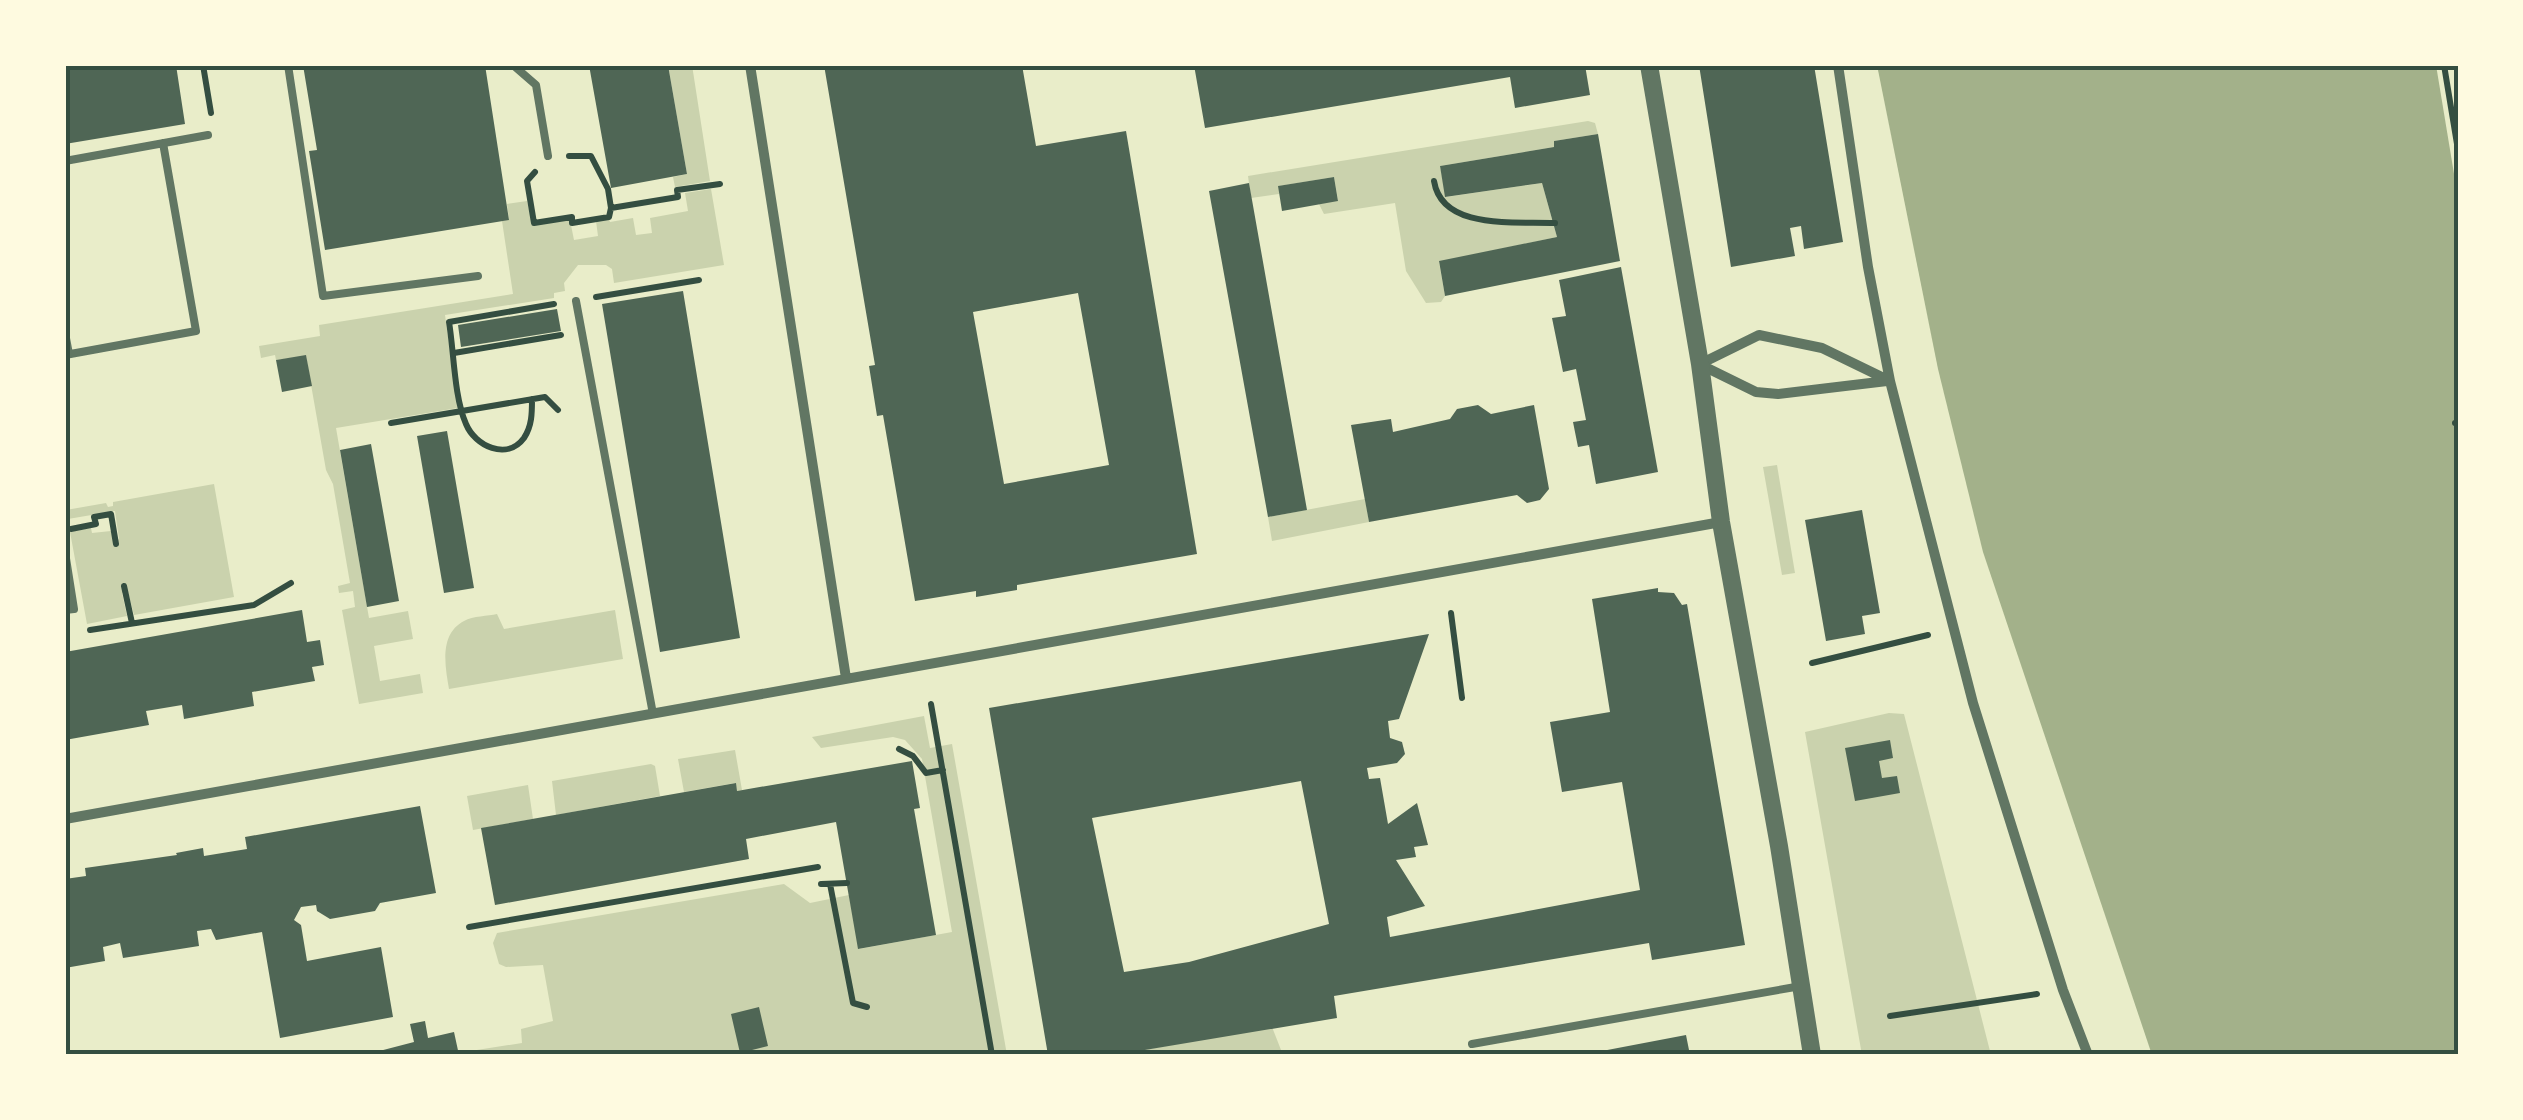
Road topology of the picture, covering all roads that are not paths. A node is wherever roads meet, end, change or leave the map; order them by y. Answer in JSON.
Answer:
{"nodes":[{"id":1,"x":288,"y":65,"type":"edge"},
{"id":2,"x":513,"y":65,"type":"edge"},
{"id":3,"x":750,"y":65,"type":"edge"},
{"id":4,"x":1649,"y":65,"type":"edge"},
{"id":5,"x":1838,"y":65,"type":"edge"},
{"id":6,"x":208,"y":135,"type":"road end"},
{"id":7,"x":162,"y":143,"type":"junction"},
{"id":8,"x":548,"y":156,"type":"dead end"},
{"id":9,"x":65,"y":161,"type":"edge"},
{"id":10,"x":478,"y":276,"type":"dead end"},
{"id":11,"x":576,"y":300,"type":"road end"},
{"id":12,"x":65,"y":334,"type":"edge"},
{"id":13,"x":67,"y":355,"type":"edge"},
{"id":14,"x":1700,"y":364,"type":"junction"},
{"id":15,"x":1890,"y":381,"type":"junction"},
{"id":16,"x":1721,"y":522,"type":"junction"},
{"id":17,"x":65,"y":552,"type":"edge"},
{"id":18,"x":69,"y":609,"type":"edge"},
{"id":19,"x":846,"y":678,"type":"junction"},
{"id":20,"x":652,"y":714,"type":"junction"},
{"id":21,"x":65,"y":819,"type":"edge"},
{"id":22,"x":1801,"y":986,"type":"junction"},
{"id":23,"x":1472,"y":1044,"type":"dead end"},
{"id":24,"x":1812,"y":1055,"type":"edge"},
{"id":25,"x":2088,"y":1055,"type":"edge"}],
"edges":[{"from":1,"to":10,"type":"lane"},
{"from":2,"to":8,"type":"lane"},
{"from":3,"to":19,"type":"street"},
{"from":4,"to":14,"type":"street"},
{"from":5,"to":15,"type":"street"},
{"from":6,"to":7,"type":"lane"},
{"from":7,"to":9,"type":"lane"},
{"from":7,"to":13,"type":"lane"},
{"from":11,"to":20,"type":"lane"},
{"from":12,"to":13,"type":"lane"},
{"from":14,"to":15,"type":"street"},
{"from":14,"to":15,"type":"street"},
{"from":14,"to":16,"type":"street"},
{"from":15,"to":25,"type":"street"},
{"from":16,"to":19,"type":"street"},
{"from":16,"to":22,"type":"street"},
{"from":17,"to":18,"type":"lane"},
{"from":19,"to":20,"type":"street"},
{"from":20,"to":21,"type":"street"},
{"from":22,"to":23,"type":"lane"},
{"from":22,"to":24,"type":"street"}]}
